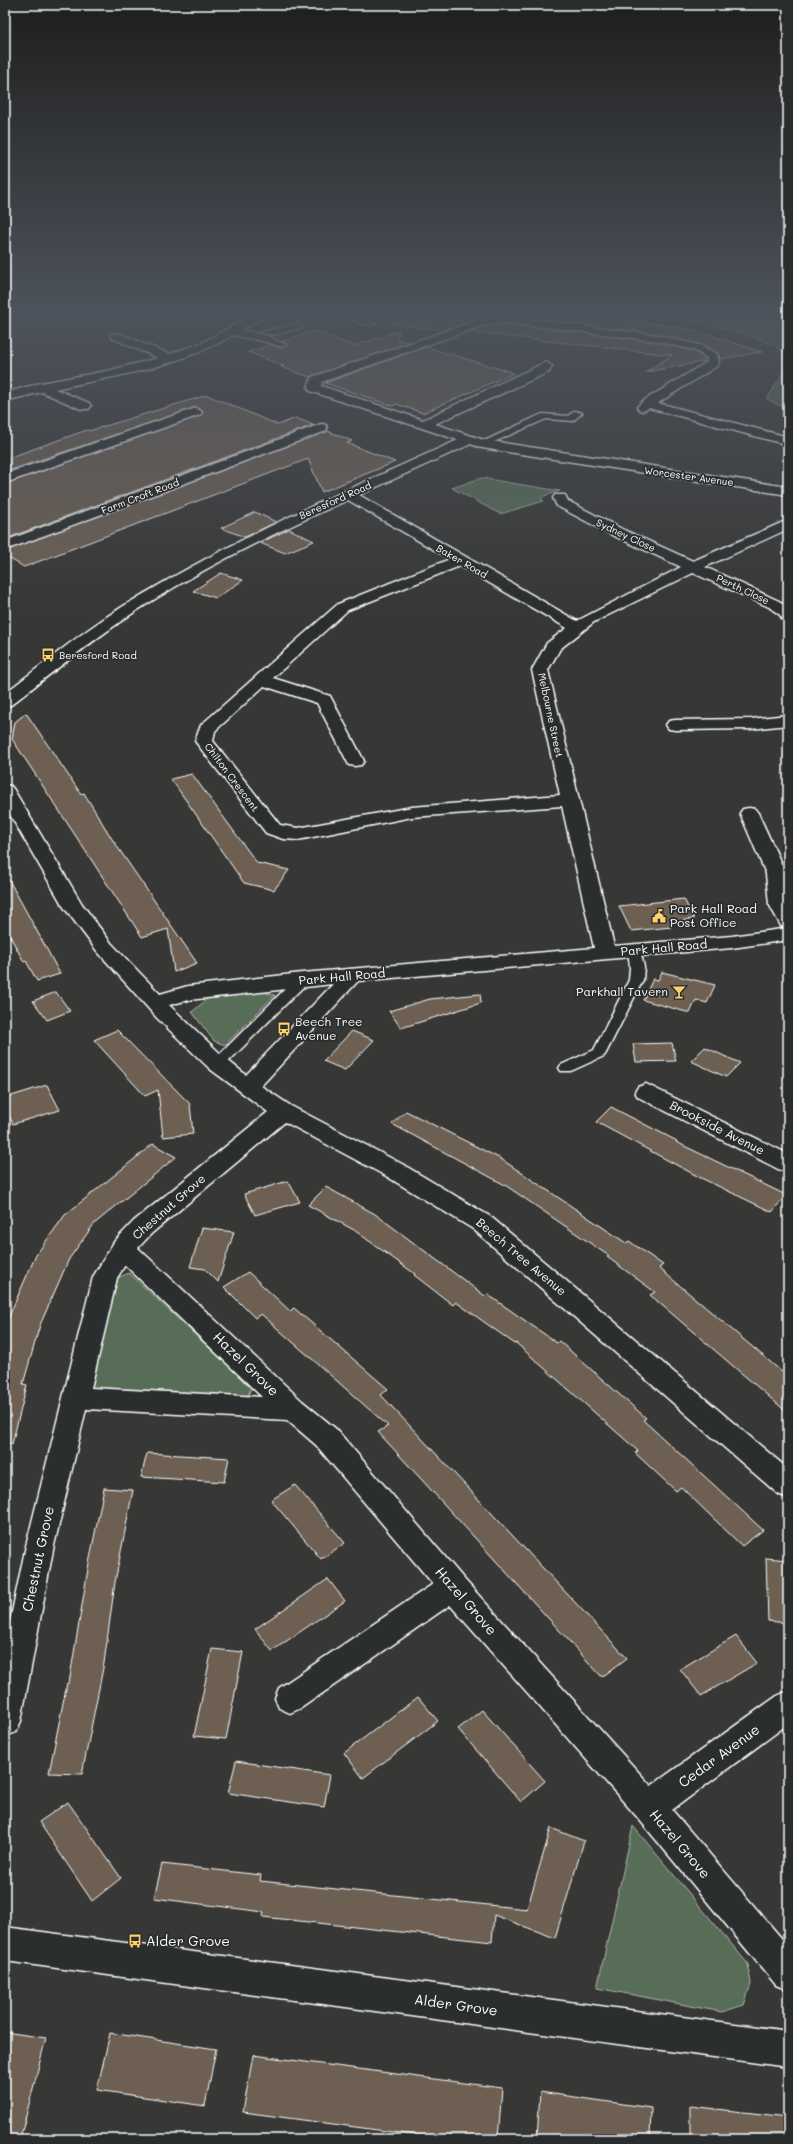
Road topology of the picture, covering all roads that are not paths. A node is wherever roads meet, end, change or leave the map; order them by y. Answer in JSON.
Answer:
{"nodes":[{"id":1,"x":382,"y":411,"type":"edge"},
{"id":2,"x":454,"y":411,"type":"edge"},
{"id":3,"x":666,"y":411,"type":"edge"},
{"id":4,"x":196,"y":412,"type":"dead end"},
{"id":5,"x":578,"y":413,"type":"dead end"},
{"id":6,"x":423,"y":425,"type":"junction"},
{"id":7,"x":321,"y":428,"type":"dead end"},
{"id":8,"x":788,"y":441,"type":"edge"},
{"id":9,"x":476,"y":442,"type":"junction"},
{"id":10,"x":5,"y":478,"type":"edge"},
{"id":11,"x":788,"y":491,"type":"edge"},
{"id":12,"x":348,"y":494,"type":"junction"},
{"id":13,"x":560,"y":498,"type":"dead end"},
{"id":14,"x":788,"y":524,"type":"edge"},
{"id":15,"x":5,"y":546,"type":"edge"},
{"id":16,"x":461,"y":560,"type":"junction"},
{"id":17,"x":695,"y":566,"type":"junction"},
{"id":18,"x":788,"y":617,"type":"edge"},
{"id":19,"x":576,"y":627,"type":"junction"},
{"id":20,"x":261,"y":680,"type":"junction"},
{"id":21,"x":5,"y":702,"type":"edge"},
{"id":22,"x":788,"y":720,"type":"edge"},
{"id":23,"x":675,"y":725,"type":"dead end"},
{"id":24,"x":355,"y":760,"type":"dead end"},
{"id":25,"x":5,"y":790,"type":"edge"},
{"id":26,"x":570,"y":800,"type":"junction"},
{"id":27,"x":748,"y":813,"type":"dead end"},
{"id":28,"x":788,"y":922,"type":"edge"},
{"id":29,"x":788,"y":934,"type":"edge"},
{"id":30,"x":634,"y":950,"type":"junction"},
{"id":31,"x":605,"y":953,"type":"junction"},
{"id":32,"x":352,"y":976,"type":"junction"},
{"id":33,"x":302,"y":980,"type":"junction"},
{"id":34,"x":156,"y":1002,"type":"junction"},
{"id":35,"x":218,"y":1064,"type":"junction"},
{"id":36,"x":566,"y":1068,"type":"dead end"},
{"id":37,"x":247,"y":1087,"type":"junction"},
{"id":38,"x":646,"y":1092,"type":"dead end"},
{"id":39,"x":283,"y":1111,"type":"junction"},
{"id":40,"x":788,"y":1164,"type":"edge"},
{"id":41,"x":123,"y":1248,"type":"junction"},
{"id":42,"x":75,"y":1398,"type":"junction"},
{"id":43,"x":293,"y":1409,"type":"junction"},
{"id":44,"x":788,"y":1486,"type":"edge"},
{"id":45,"x":453,"y":1586,"type":"junction"},
{"id":46,"x":290,"y":1698,"type":"dead end"},
{"id":47,"x":788,"y":1706,"type":"edge"},
{"id":48,"x":5,"y":1721,"type":"edge"},
{"id":49,"x":649,"y":1807,"type":"junction"},
{"id":50,"x":5,"y":1944,"type":"edge"},
{"id":51,"x":788,"y":1973,"type":"edge"},
{"id":52,"x":788,"y":2049,"type":"edge"}],
"edges":[{"from":1,"to":6,"type":"street","name":"Worcester Avenue"},
{"from":2,"to":6,"type":"street"},
{"from":3,"to":8,"type":"street","name":"Worcester Avenue"},
{"from":4,"to":10,"type":"street"},
{"from":5,"to":9,"type":"lane"},
{"from":6,"to":9,"type":"street","name":"Worcester Avenue"},
{"from":7,"to":15,"type":"street","name":"Farm Croft Road"},
{"from":9,"to":11,"type":"street","name":"Worcester Avenue"},
{"from":9,"to":12,"type":"street","name":"Beresford Road"},
{"from":12,"to":16,"type":"street","name":"Baker Road"},
{"from":12,"to":21,"type":"street","name":"Beresford Road"},
{"from":13,"to":17,"type":"street","name":"Sydney Close"},
{"from":14,"to":17,"type":"street","name":"Melbourne Street"},
{"from":16,"to":19,"type":"street","name":"Baker Road"},
{"from":16,"to":20,"type":"street","name":"Chilton Crescent"},
{"from":17,"to":18,"type":"street","name":"Perth Close"},
{"from":17,"to":19,"type":"street","name":"Melbourne Street"},
{"from":19,"to":26,"type":"street","name":"Melbourne Street"},
{"from":20,"to":24,"type":"street"},
{"from":20,"to":26,"type":"street","name":"Chilton Crescent"},
{"from":22,"to":23,"type":"street"},
{"from":25,"to":34,"type":"street"},
{"from":26,"to":31,"type":"street","name":"Melbourne Street"},
{"from":27,"to":28,"type":"street"},
{"from":29,"to":30,"type":"street","name":"Park Hall Road"},
{"from":30,"to":31,"type":"street","name":"Park Hall Road"},
{"from":30,"to":36,"type":"lane"},
{"from":31,"to":32,"type":"street","name":"Park Hall Road"},
{"from":32,"to":33,"type":"street","name":"Park Hall Road"},
{"from":32,"to":37,"type":"street"},
{"from":33,"to":34,"type":"street","name":"Park Hall Road"},
{"from":33,"to":35,"type":"lane"},
{"from":34,"to":35,"type":"street","name":"Beech Tree Avenue"},
{"from":35,"to":37,"type":"street","name":"Beech Tree Avenue"},
{"from":37,"to":39,"type":"street","name":"Beech Tree Avenue"},
{"from":38,"to":40,"type":"street","name":"Brookside Avenue"},
{"from":39,"to":41,"type":"street","name":"Chestnut Grove"},
{"from":39,"to":44,"type":"street","name":"Beech Tree Avenue"},
{"from":41,"to":42,"type":"street","name":"Chestnut Grove"},
{"from":41,"to":43,"type":"street","name":"Hazel Grove"},
{"from":42,"to":43,"type":"street"},
{"from":42,"to":48,"type":"street","name":"Chestnut Grove"},
{"from":43,"to":45,"type":"street","name":"Hazel Grove"},
{"from":45,"to":46,"type":"street"},
{"from":45,"to":49,"type":"street","name":"Hazel Grove"},
{"from":47,"to":49,"type":"street","name":"Cedar Avenue"},
{"from":49,"to":51,"type":"street","name":"Hazel Grove"},
{"from":50,"to":52,"type":"street","name":"Alder Grove"}]}
